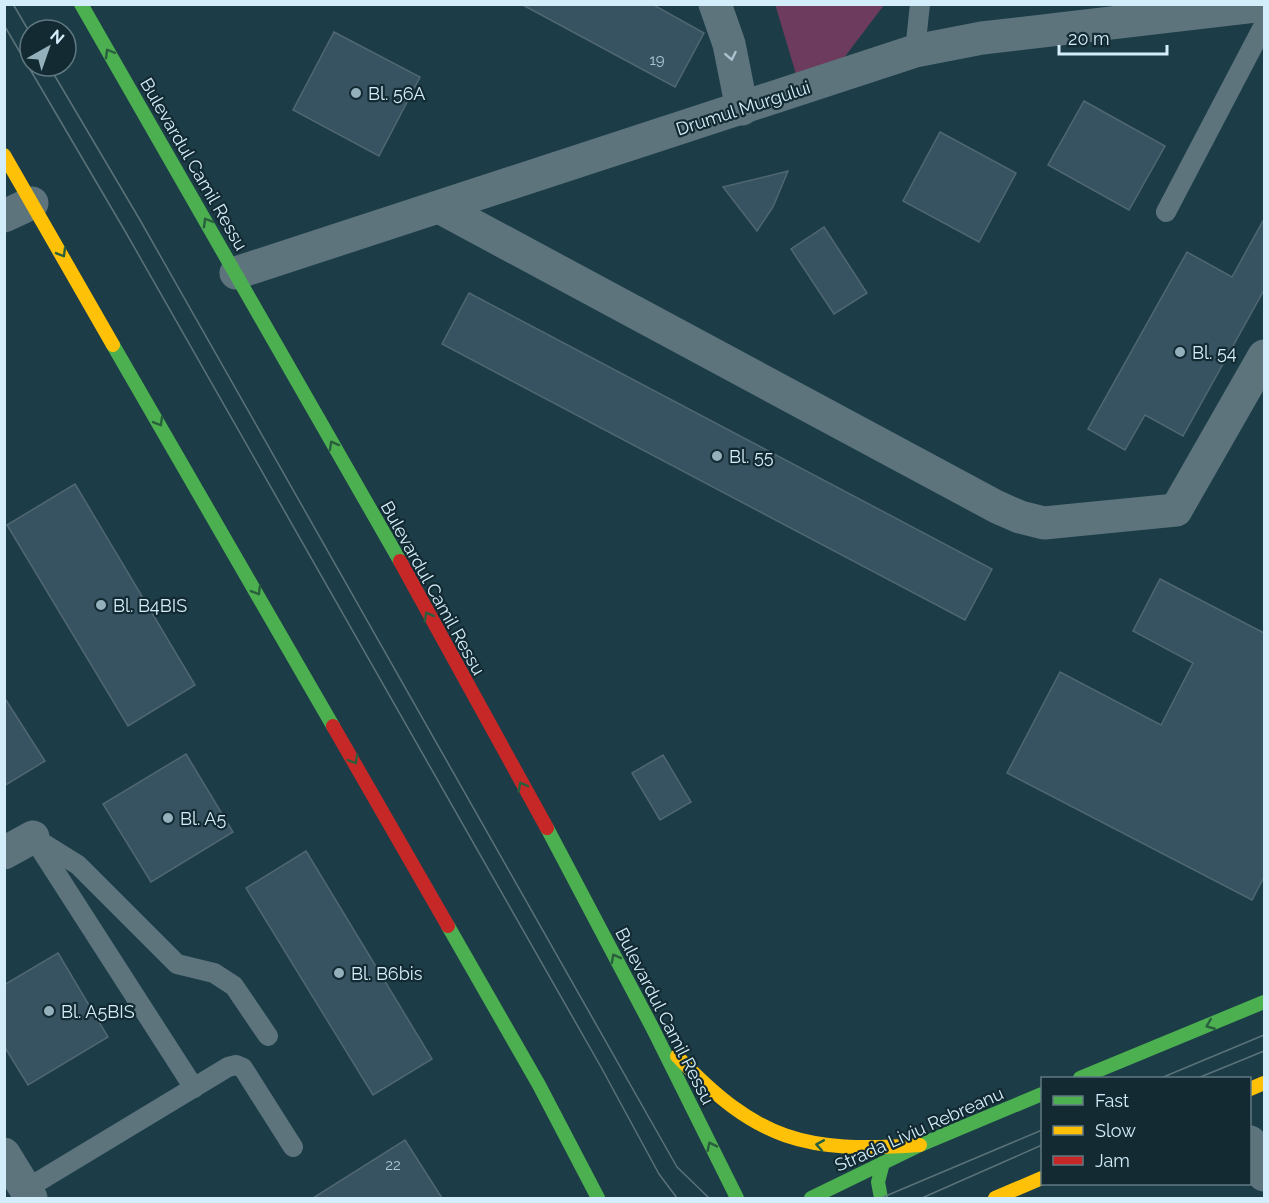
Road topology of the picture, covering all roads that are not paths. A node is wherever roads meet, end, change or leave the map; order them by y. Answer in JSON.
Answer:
{"nodes":[{"id":1,"x":81,"y":4,"type":"edge"},
{"id":2,"x":715,"y":4,"type":"edge"},
{"id":3,"x":920,"y":4,"type":"edge"},
{"id":4,"x":1264,"y":5,"type":"edge"},
{"id":5,"x":1264,"y":25,"type":"edge"},
{"id":6,"x":915,"y":51,"type":"junction"},
{"id":7,"x":742,"y":109,"type":"junction"},
{"id":8,"x":4,"y":155,"type":"edge"},
{"id":9,"x":439,"y":207,"type":"junction"},
{"id":10,"x":18,"y":209,"type":"edge"},
{"id":11,"x":1166,"y":212,"type":"dead end"},
{"id":12,"x":236,"y":273,"type":"junction"},
{"id":13,"x":1264,"y":356,"type":"edge"},
{"id":14,"x":33,"y":837,"type":"junction"},
{"id":15,"x":4,"y":853,"type":"edge"},
{"id":16,"x":1264,"y":1002,"type":"edge"},
{"id":17,"x":652,"y":1028,"type":"junction"},
{"id":18,"x":268,"y":1036,"type":"dead end"},
{"id":19,"x":1082,"y":1077,"type":"edge"},
{"id":20,"x":194,"y":1088,"type":"junction"},
{"id":21,"x":1041,"y":1094,"type":"edge"},
{"id":22,"x":1251,"y":1144,"type":"edge"},
{"id":23,"x":920,"y":1145,"type":"junction"},
{"id":24,"x":293,"y":1147,"type":"dead end"},
{"id":25,"x":4,"y":1154,"type":"edge"},
{"id":26,"x":883,"y":1163,"type":"junction"},
{"id":27,"x":1264,"y":1175,"type":"edge"},
{"id":28,"x":1041,"y":1178,"type":"edge"},
{"id":29,"x":28,"y":1194,"type":"edge"},
{"id":30,"x":598,"y":1198,"type":"edge"},
{"id":31,"x":737,"y":1198,"type":"edge"},
{"id":32,"x":811,"y":1198,"type":"edge"},
{"id":33,"x":881,"y":1198,"type":"edge"},
{"id":34,"x":995,"y":1198,"type":"edge"}],
"edges":[{"from":12,"to":1,"type":"main road","name":"Bulevardul Camil Ressu","one_way":true},
{"from":2,"to":7,"type":"street","one_way":true},
{"from":3,"to":6,"type":"lane"},
{"from":4,"to":6,"type":"street","name":"Drumul Murgului"},
{"from":5,"to":11,"type":"lane"},
{"from":6,"to":7,"type":"street","name":"Drumul Murgului"},
{"from":7,"to":9,"type":"street","name":"Drumul Murgului"},
{"from":8,"to":10,"type":"main road"},
{"from":9,"to":12,"type":"street","name":"Drumul Murgului"},
{"from":9,"to":13,"type":"street"},
{"from":10,"to":30,"type":"main road","one_way":true},
{"from":17,"to":12,"type":"main road","name":"Bulevardul Camil Ressu","one_way":true},
{"from":14,"to":15,"type":"street"},
{"from":14,"to":18,"type":"lane"},
{"from":14,"to":20,"type":"lane"},
{"from":16,"to":19,"type":"main road","one_way":true},
{"from":23,"to":17,"type":"main road","one_way":true},
{"from":31,"to":17,"type":"main road","name":"Bulevardul Camil Ressu","one_way":true},
{"from":20,"to":24,"type":"lane"},
{"from":20,"to":29,"type":"lane"},
{"from":21,"to":23,"type":"main road","name":"Strada Liviu Rebreanu"},
{"from":22,"to":27,"type":"street"},
{"from":23,"to":26,"type":"main road","name":"Strada Liviu Rebreanu"},
{"from":25,"to":29,"type":"street"},
{"from":26,"to":32,"type":"main road","name":"Strada Liviu Rebreanu"},
{"from":26,"to":33,"type":"main road"},
{"from":28,"to":34,"type":"main road"}]}
